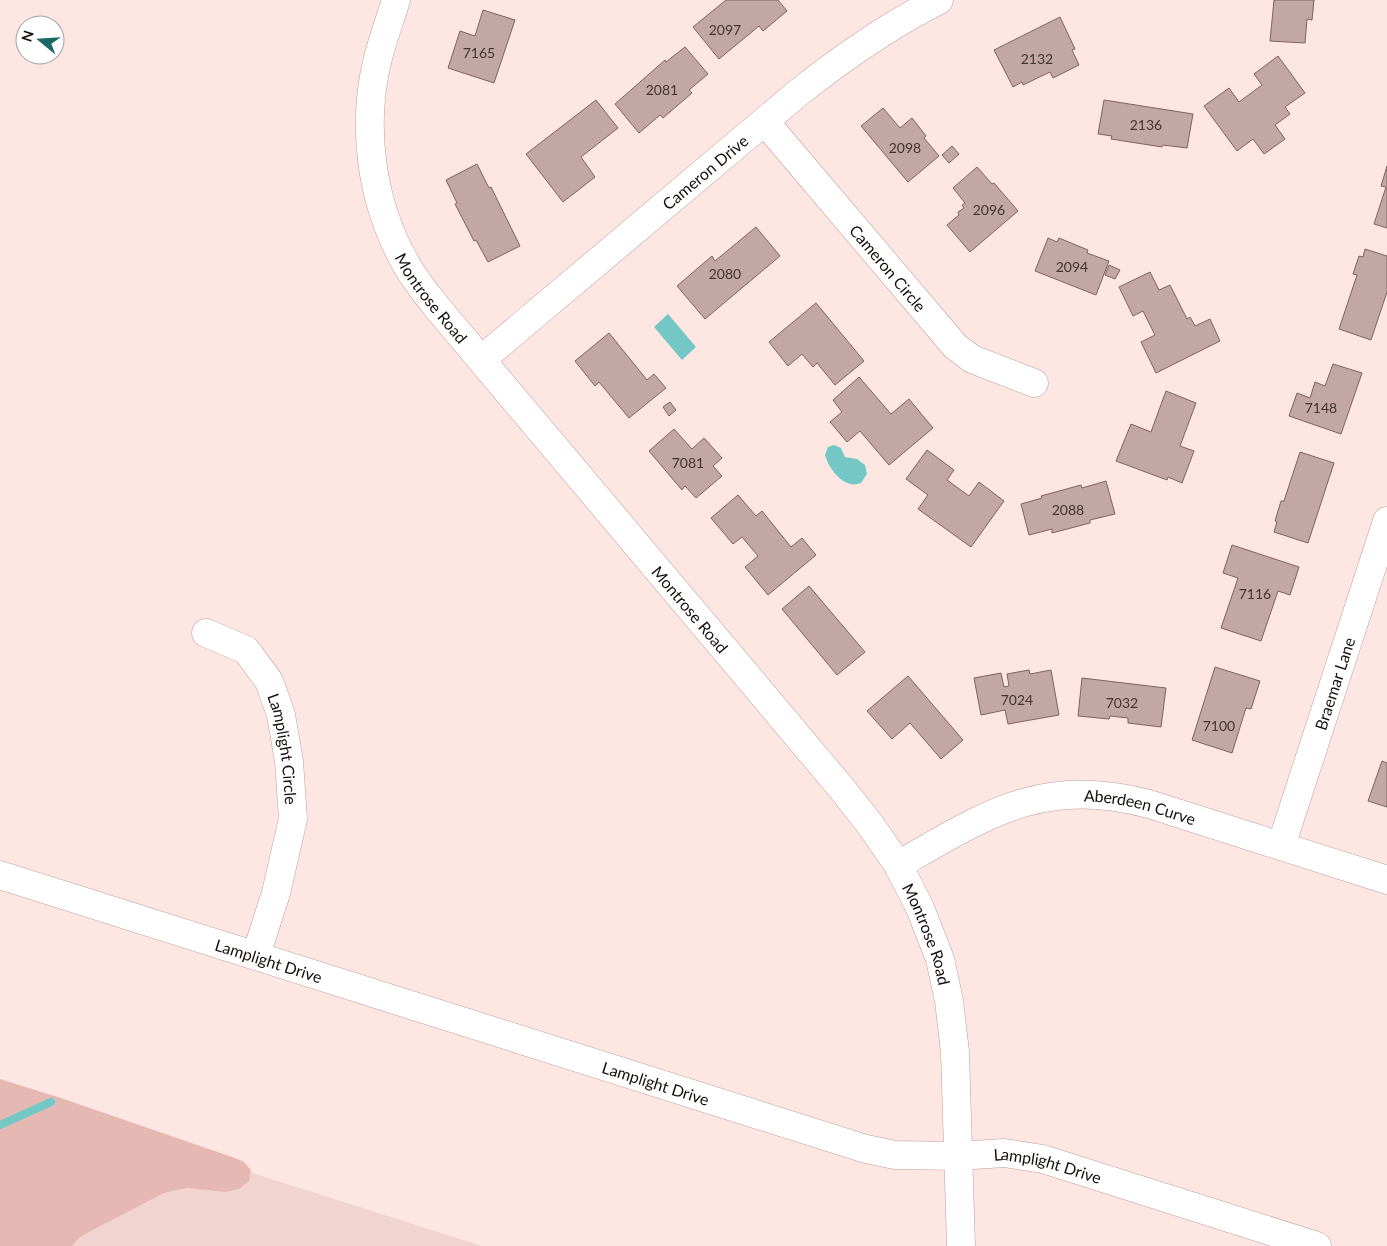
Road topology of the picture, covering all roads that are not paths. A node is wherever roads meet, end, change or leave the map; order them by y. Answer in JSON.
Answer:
{"nodes":[{"id":1,"x":396,"y":0,"type":"edge"},
{"id":2,"x":939,"y":0,"type":"edge"},
{"id":3,"x":765,"y":122,"type":"junction"},
{"id":4,"x":482,"y":359,"type":"junction"},
{"id":5,"x":1034,"y":383,"type":"dead end"},
{"id":6,"x":1387,"y":521,"type":"edge"},
{"id":7,"x":206,"y":633,"type":"dead end"},
{"id":8,"x":1280,"y":846,"type":"junction"},
{"id":9,"x":898,"y":865,"type":"junction"},
{"id":10,"x":0,"y":875,"type":"edge"},
{"id":11,"x":1387,"y":880,"type":"edge"},
{"id":12,"x":256,"y":955,"type":"junction"},
{"id":13,"x":959,"y":1156,"type":"junction"},
{"id":14,"x":961,"y":1246,"type":"edge"},
{"id":15,"x":1317,"y":1246,"type":"edge"}],
"edges":[{"from":1,"to":4,"type":"street","name":"Montrose Road"},
{"from":2,"to":3,"type":"street","name":"Cameron Drive"},
{"from":3,"to":4,"type":"street","name":"Cameron Drive"},
{"from":3,"to":5,"type":"street","name":"Cameron Circle"},
{"from":4,"to":9,"type":"street","name":"Montrose Road"},
{"from":6,"to":8,"type":"street","name":"Braemar Lane"},
{"from":7,"to":12,"type":"street","name":"Lamplight Circle"},
{"from":8,"to":9,"type":"street","name":"Aberdeen Curve"},
{"from":8,"to":11,"type":"street","name":"Aberdeen Curve"},
{"from":9,"to":13,"type":"street","name":"Montrose Road"},
{"from":10,"to":12,"type":"street","name":"Lamplight Drive"},
{"from":12,"to":13,"type":"street","name":"Lamplight Drive"},
{"from":13,"to":14,"type":"street","name":"Montrose Road"},
{"from":13,"to":15,"type":"street","name":"Lamplight Drive"}]}
